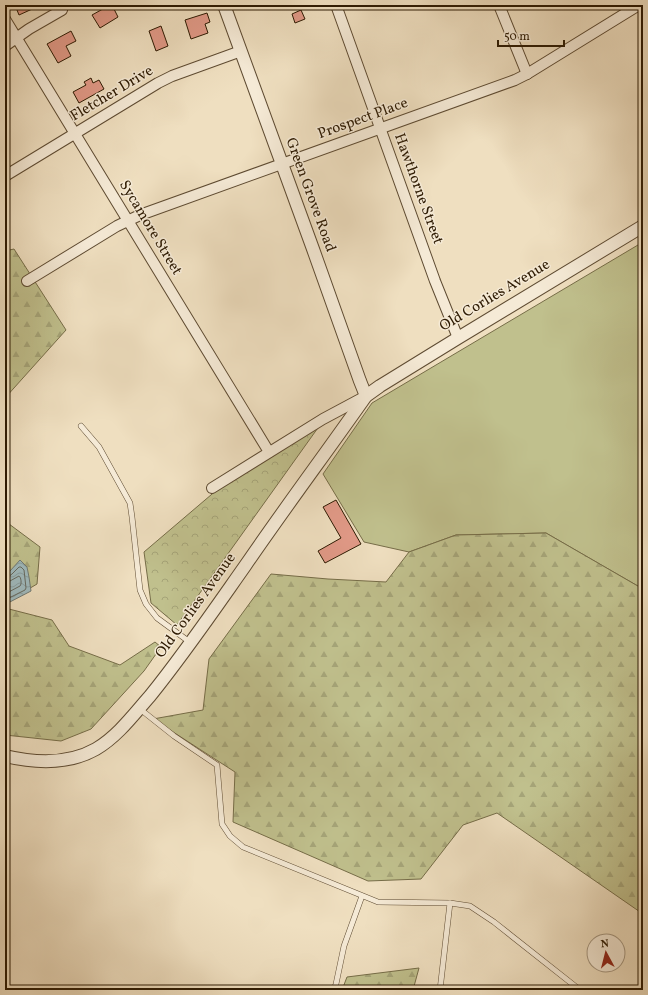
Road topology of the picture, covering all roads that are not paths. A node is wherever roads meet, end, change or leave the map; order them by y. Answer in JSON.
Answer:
{"nodes":[{"id":1,"x":224,"y":5,"type":"edge"},
{"id":2,"x":336,"y":5,"type":"edge"},
{"id":3,"x":498,"y":5,"type":"edge"},
{"id":4,"x":639,"y":5,"type":"edge"},
{"id":5,"x":62,"y":10,"type":"dead end"},
{"id":6,"x":5,"y":19,"type":"edge"},
{"id":7,"x":16,"y":38,"type":"junction"},
{"id":8,"x":5,"y":46,"type":"edge"},
{"id":9,"x":241,"y":51,"type":"junction"},
{"id":10,"x":527,"y":74,"type":"junction"},
{"id":11,"x":380,"y":128,"type":"junction"},
{"id":12,"x":75,"y":134,"type":"junction"},
{"id":13,"x":282,"y":164,"type":"junction"},
{"id":14,"x":5,"y":176,"type":"edge"},
{"id":15,"x":128,"y":221,"type":"junction"},
{"id":16,"x":643,"y":226,"type":"edge"},
{"id":17,"x":27,"y":281,"type":"dead end"},
{"id":18,"x":458,"y":338,"type":"junction"},
{"id":19,"x":366,"y":396,"type":"junction"},
{"id":20,"x":81,"y":426,"type":"dead end"},
{"id":21,"x":269,"y":452,"type":"junction"},
{"id":22,"x":212,"y":488,"type":"dead end"},
{"id":23,"x":191,"y":643,"type":"junction"},
{"id":24,"x":139,"y":708,"type":"junction"},
{"id":25,"x":5,"y":756,"type":"edge"},
{"id":26,"x":362,"y":896,"type":"junction"},
{"id":27,"x":450,"y":903,"type":"junction"},
{"id":28,"x":334,"y":990,"type":"edge"},
{"id":29,"x":440,"y":990,"type":"edge"},
{"id":30,"x":580,"y":990,"type":"edge"}],
"edges":[{"from":1,"to":9,"type":"street","name":"Green Grove Road"},
{"from":2,"to":11,"type":"street","name":"Hawthorne Street"},
{"from":3,"to":10,"type":"street"},
{"from":4,"to":10,"type":"street","name":"Prospect Place"},
{"from":5,"to":7,"type":"street"},
{"from":6,"to":7,"type":"street","name":"Sycamore Street"},
{"from":7,"to":8,"type":"street"},
{"from":7,"to":12,"type":"street","name":"Sycamore Street"},
{"from":9,"to":12,"type":"street","name":"Fletcher Drive"},
{"from":9,"to":13,"type":"street","name":"Green Grove Road"},
{"from":10,"to":11,"type":"street","name":"Prospect Place"},
{"from":11,"to":13,"type":"street","name":"Prospect Place"},
{"from":11,"to":18,"type":"street","name":"Hawthorne Street"},
{"from":12,"to":14,"type":"street","name":"Fletcher Drive"},
{"from":12,"to":15,"type":"street","name":"Sycamore Street"},
{"from":13,"to":15,"type":"street","name":"Prospect Place"},
{"from":13,"to":19,"type":"street","name":"Green Grove Road"},
{"from":15,"to":17,"type":"street","name":"Prospect Place"},
{"from":15,"to":21,"type":"street","name":"Sycamore Street"},
{"from":16,"to":18,"type":"street","name":"Old Corlies Avenue"},
{"from":18,"to":19,"type":"street","name":"Old Corlies Avenue"},
{"from":19,"to":21,"type":"street","name":"Old Corlies Avenue"},
{"from":19,"to":23,"type":"street","name":"Old Corlies Avenue"},
{"from":20,"to":23,"type":"lane"},
{"from":21,"to":22,"type":"street","name":"Old Corlies Avenue"},
{"from":23,"to":24,"type":"street","name":"Old Corlies Avenue"},
{"from":24,"to":25,"type":"street","name":"Old Corlies Avenue"},
{"from":24,"to":26,"type":"lane"},
{"from":26,"to":27,"type":"lane"},
{"from":26,"to":28,"type":"lane"},
{"from":27,"to":29,"type":"lane"},
{"from":27,"to":30,"type":"lane"}]}
